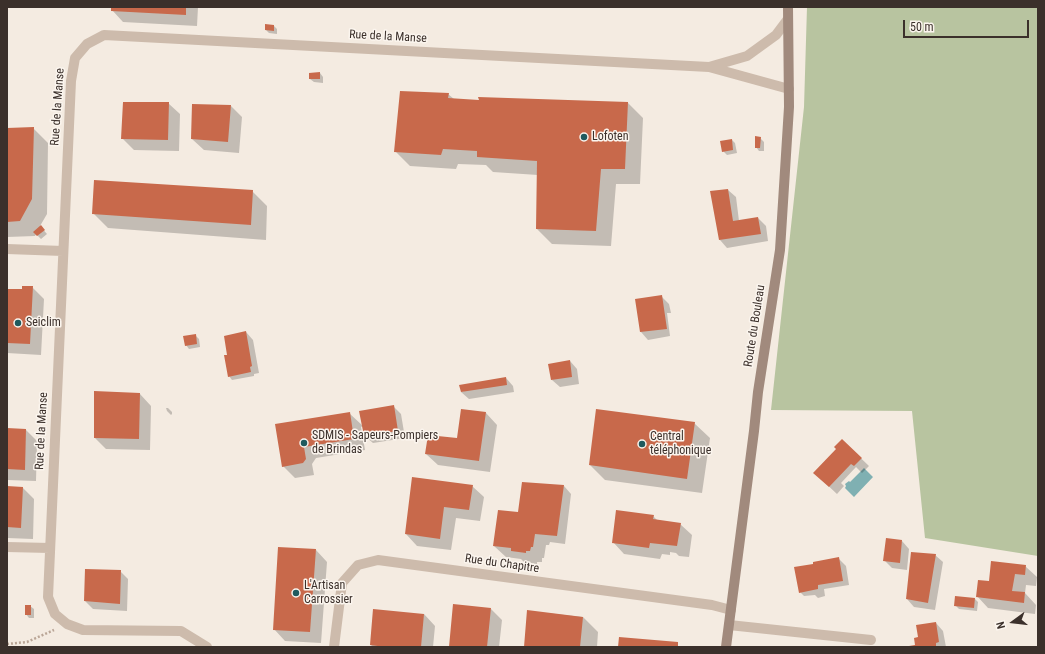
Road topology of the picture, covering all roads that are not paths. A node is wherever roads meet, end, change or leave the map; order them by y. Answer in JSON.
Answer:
{"nodes":[{"id":1,"x":788,"y":7,"type":"edge"},
{"id":2,"x":788,"y":19,"type":"junction"},
{"id":3,"x":708,"y":67,"type":"junction"},
{"id":4,"x":789,"y":88,"type":"junction"},
{"id":5,"x":7,"y":249,"type":"edge"},
{"id":6,"x":63,"y":251,"type":"junction"},
{"id":7,"x":7,"y":547,"type":"edge"},
{"id":8,"x":50,"y":548,"type":"junction"},
{"id":9,"x":731,"y":610,"type":"junction"},
{"id":10,"x":730,"y":625,"type":"junction"},
{"id":11,"x":872,"y":640,"type":"dead end"},
{"id":12,"x":207,"y":647,"type":"edge"},
{"id":13,"x":334,"y":647,"type":"edge"},
{"id":14,"x":726,"y":647,"type":"edge"}],
"edges":[{"from":1,"to":2,"type":"main road","name":"Route du Bouleau"},
{"from":2,"to":3,"type":"street"},
{"from":2,"to":4,"type":"main road","name":"Route du Bouleau"},
{"from":3,"to":4,"type":"street"},
{"from":3,"to":6,"type":"street","name":"Rue de la Manse"},
{"from":4,"to":9,"type":"main road","name":"Route du Bouleau"},
{"from":5,"to":6,"type":"street"},
{"from":6,"to":8,"type":"street","name":"Rue de la Manse"},
{"from":7,"to":8,"type":"street"},
{"from":8,"to":12,"type":"street","name":"Rue de la Manse"},
{"from":9,"to":10,"type":"main road","name":"Route du Bouleau"},
{"from":9,"to":13,"type":"street","name":"Rue du Chapitre"},
{"from":10,"to":11,"type":"street"},
{"from":10,"to":14,"type":"main road","name":"Route du Bouleau"}]}
